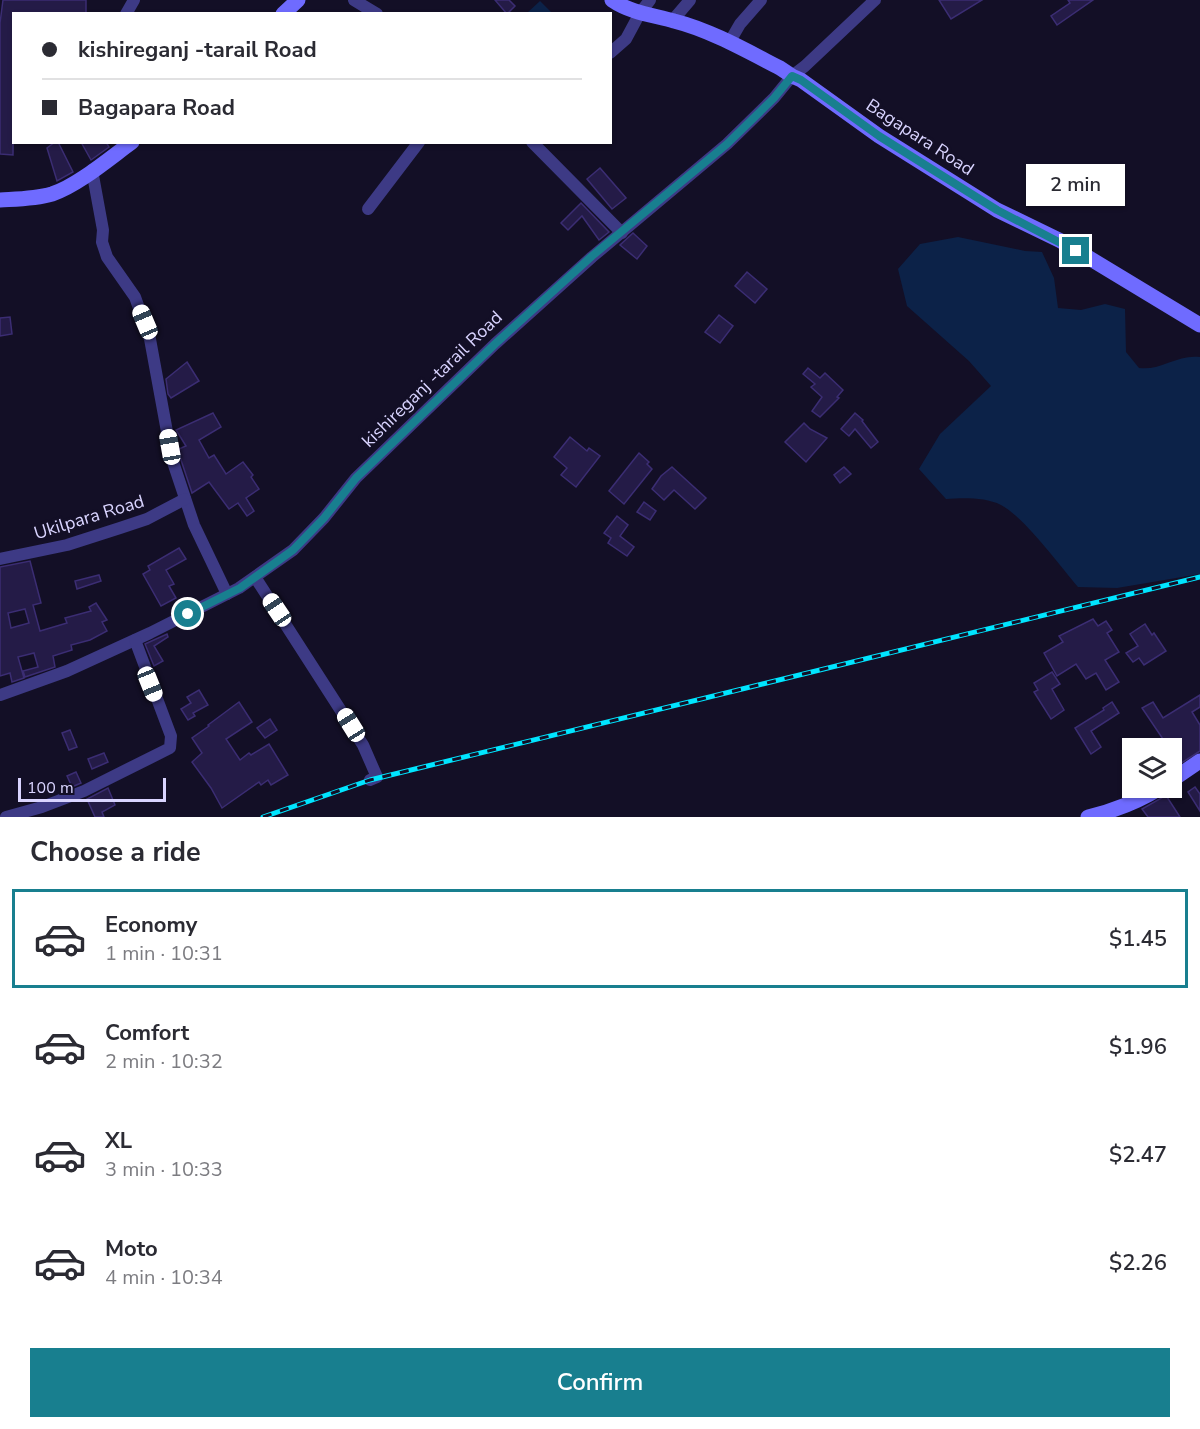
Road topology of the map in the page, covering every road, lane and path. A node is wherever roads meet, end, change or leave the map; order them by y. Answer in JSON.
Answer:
{"nodes":[{"id":1,"x":354,"y":0,"type":"edge"},
{"id":2,"x":612,"y":0,"type":"edge"},
{"id":3,"x":650,"y":0,"type":"edge"},
{"id":4,"x":690,"y":0,"type":"edge"},
{"id":5,"x":761,"y":0,"type":"edge"},
{"id":6,"x":875,"y":0,"type":"edge"},
{"id":7,"x":374,"y":12,"type":"edge"},
{"id":8,"x":640,"y":13,"type":"junction"},
{"id":9,"x":673,"y":20,"type":"junction"},
{"id":10,"x":729,"y":43,"type":"junction"},
{"id":11,"x":612,"y":51,"type":"edge"},
{"id":12,"x":792,"y":76,"type":"junction"},
{"id":13,"x":129,"y":144,"type":"edge"},
{"id":14,"x":417,"y":144,"type":"edge"},
{"id":15,"x":534,"y":144,"type":"edge"},
{"id":16,"x":92,"y":170,"type":"junction"},
{"id":17,"x":0,"y":200,"type":"edge"},
{"id":18,"x":368,"y":209,"type":"dead end"},
{"id":19,"x":622,"y":233,"type":"junction"},
{"id":20,"x":1200,"y":325,"type":"edge"},
{"id":21,"x":185,"y":499,"type":"junction"},
{"id":22,"x":0,"y":559,"type":"edge"},
{"id":23,"x":255,"y":577,"type":"junction"},
{"id":24,"x":227,"y":594,"type":"junction"},
{"id":25,"x":135,"y":640,"type":"junction"},
{"id":26,"x":0,"y":695,"type":"edge"},
{"id":27,"x":1200,"y":761,"type":"edge"},
{"id":28,"x":1182,"y":773,"type":"edge"},
{"id":29,"x":370,"y":780,"type":"dead end"},
{"id":30,"x":1142,"y":798,"type":"edge"},
{"id":31,"x":6,"y":817,"type":"edge"},
{"id":32,"x":1088,"y":817,"type":"edge"}],
"edges":[{"from":1,"to":7,"type":"street"},
{"from":2,"to":8,"type":"street","name":"Bagapara Road"},
{"from":3,"to":8,"type":"street"},
{"from":4,"to":9,"type":"street"},
{"from":5,"to":10,"type":"street"},
{"from":6,"to":12,"type":"street","name":"kishireganj -tarail Road"},
{"from":8,"to":9,"type":"street","name":"Bagapara Road"},
{"from":8,"to":11,"type":"street"},
{"from":9,"to":10,"type":"street","name":"Bagapara Road"},
{"from":10,"to":12,"type":"street","name":"Bagapara Road"},
{"from":12,"to":19,"type":"street","name":"kishireganj -tarail Road"},
{"from":12,"to":20,"type":"street","name":"Bagapara Road"},
{"from":13,"to":16,"type":"street"},
{"from":14,"to":18,"type":"street"},
{"from":15,"to":19,"type":"street"},
{"from":16,"to":17,"type":"street"},
{"from":16,"to":21,"type":"street"},
{"from":19,"to":23,"type":"street","name":"kishireganj -tarail Road"},
{"from":21,"to":22,"type":"street","name":"Ukilpara Road"},
{"from":21,"to":24,"type":"street"},
{"from":23,"to":24,"type":"street","name":"kishireganj -tarail Road"},
{"from":23,"to":29,"type":"street"},
{"from":24,"to":25,"type":"street","name":"kishireganj -tarail Road"},
{"from":25,"to":26,"type":"street","name":"kishireganj -tarail Road"},
{"from":25,"to":31,"type":"street"},
{"from":27,"to":28,"type":"street"},
{"from":30,"to":32,"type":"street"}]}
